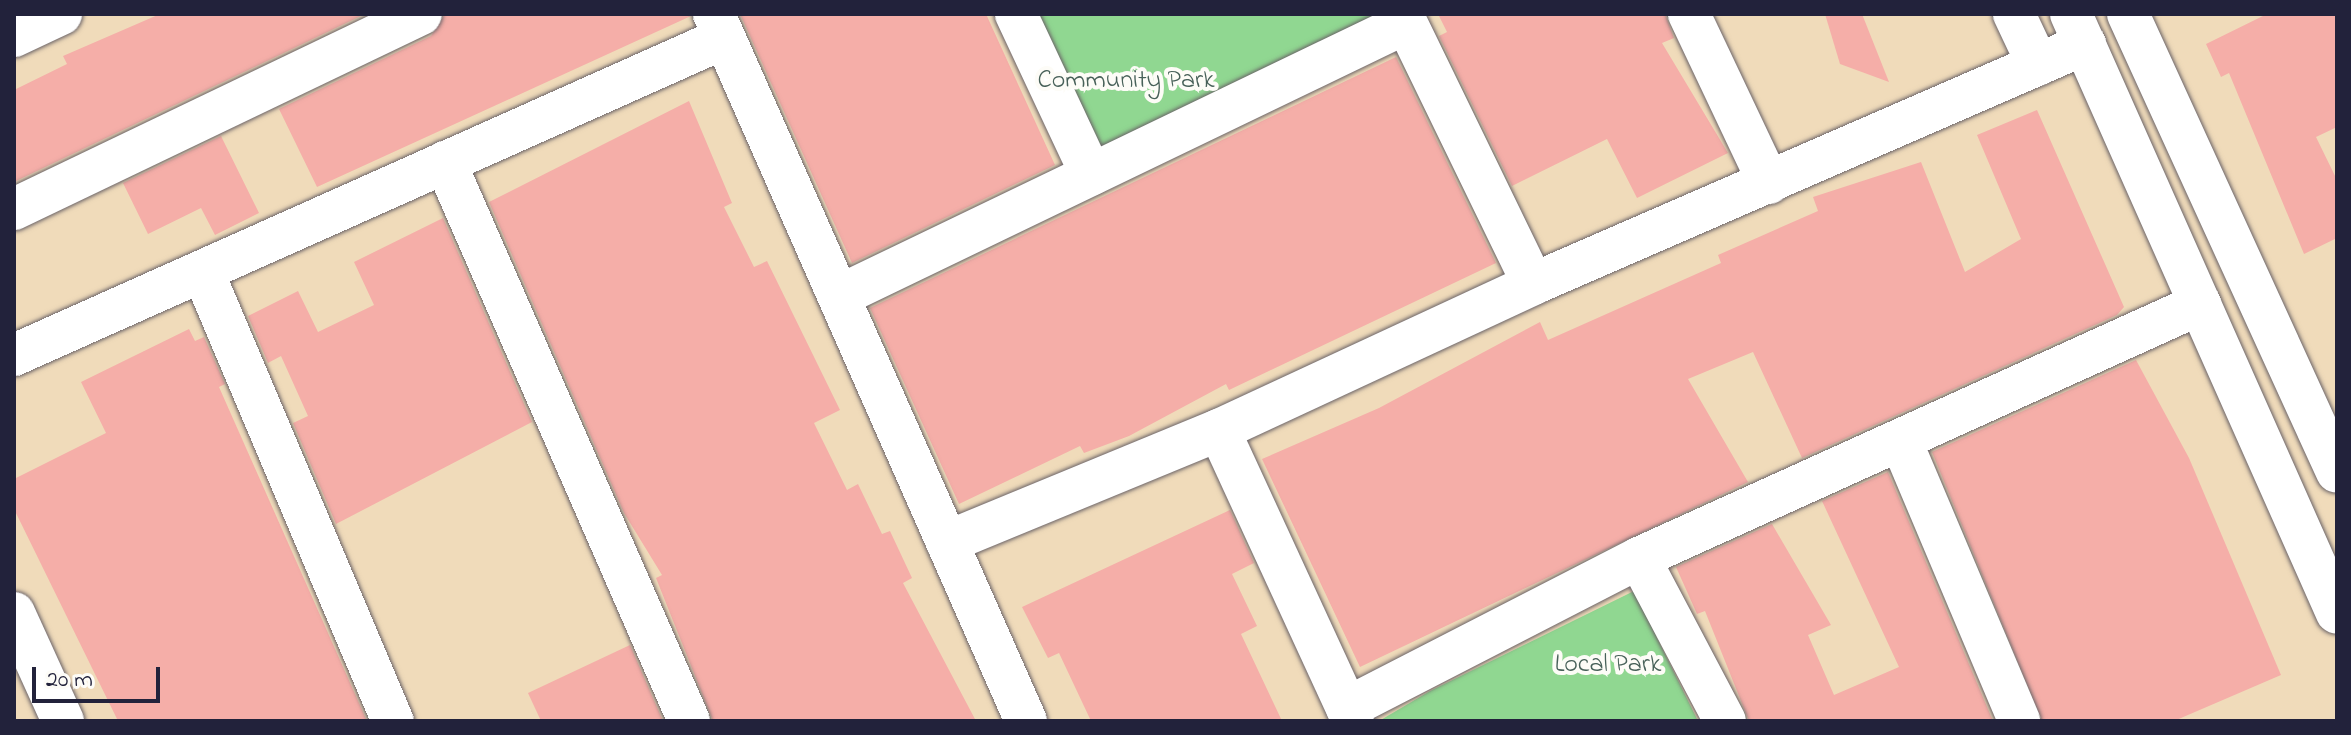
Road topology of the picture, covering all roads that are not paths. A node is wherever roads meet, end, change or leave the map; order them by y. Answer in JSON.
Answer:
{"nodes":[{"id":1,"x":61,"y":14,"type":"edge"},
{"id":2,"x":421,"y":14,"type":"edge"},
{"id":3,"x":1016,"y":14,"type":"edge"},
{"id":4,"x":1689,"y":14,"type":"edge"},
{"id":5,"x":2014,"y":14,"type":"edge"},
{"id":6,"x":2128,"y":14,"type":"edge"},
{"id":7,"x":1404,"y":18,"type":"edge"},
{"id":8,"x":719,"y":26,"type":"edge"},
{"id":9,"x":2078,"y":29,"type":"edge"},
{"id":10,"x":14,"y":36,"type":"edge"},
{"id":11,"x":2038,"y":65,"type":"junction"},
{"id":12,"x":445,"y":162,"type":"junction"},
{"id":13,"x":1091,"y":174,"type":"junction"},
{"id":14,"x":1769,"y":183,"type":"junction"},
{"id":15,"x":14,"y":209,"type":"edge"},
{"id":16,"x":203,"y":272,"type":"junction"},
{"id":17,"x":1533,"y":284,"type":"junction"},
{"id":18,"x":839,"y":296,"type":"junction"},
{"id":19,"x":2200,"y":304,"type":"junction"},
{"id":20,"x":14,"y":355,"type":"edge"},
{"id":21,"x":1219,"y":430,"type":"junction"},
{"id":22,"x":1901,"y":441,"type":"junction"},
{"id":23,"x":2337,"y":472,"type":"edge"},
{"id":24,"x":947,"y":542,"type":"junction"},
{"id":25,"x":1639,"y":558,"type":"junction"},
{"id":26,"x":14,"y":613,"type":"edge"},
{"id":27,"x":2337,"y":613,"type":"edge"},
{"id":28,"x":1350,"y":714,"type":"edge"},
{"id":29,"x":63,"y":721,"type":"edge"},
{"id":30,"x":393,"y":721,"type":"edge"},
{"id":31,"x":689,"y":721,"type":"edge"},
{"id":32,"x":1026,"y":721,"type":"edge"},
{"id":33,"x":1725,"y":721,"type":"edge"},
{"id":34,"x":2019,"y":721,"type":"edge"}],
"edges":[{"from":1,"to":10,"type":"street"},
{"from":2,"to":15,"type":"street"},
{"from":3,"to":13,"type":"street"},
{"from":4,"to":14,"type":"street"},
{"from":5,"to":11,"type":"street"},
{"from":6,"to":23,"type":"street"},
{"from":7,"to":13,"type":"street"},
{"from":7,"to":17,"type":"street"},
{"from":8,"to":12,"type":"street"},
{"from":8,"to":18,"type":"street"},
{"from":9,"to":11,"type":"street"},
{"from":9,"to":19,"type":"street"},
{"from":11,"to":14,"type":"street"},
{"from":12,"to":16,"type":"street"},
{"from":12,"to":31,"type":"street"},
{"from":13,"to":18,"type":"street"},
{"from":14,"to":17,"type":"street"},
{"from":16,"to":20,"type":"street"},
{"from":16,"to":30,"type":"street"},
{"from":17,"to":21,"type":"street"},
{"from":18,"to":24,"type":"street"},
{"from":19,"to":22,"type":"street"},
{"from":19,"to":27,"type":"street"},
{"from":21,"to":24,"type":"street"},
{"from":21,"to":28,"type":"street"},
{"from":22,"to":25,"type":"street"},
{"from":22,"to":34,"type":"street"},
{"from":24,"to":32,"type":"street"},
{"from":25,"to":28,"type":"street"},
{"from":25,"to":33,"type":"street"},
{"from":26,"to":29,"type":"street"}]}
